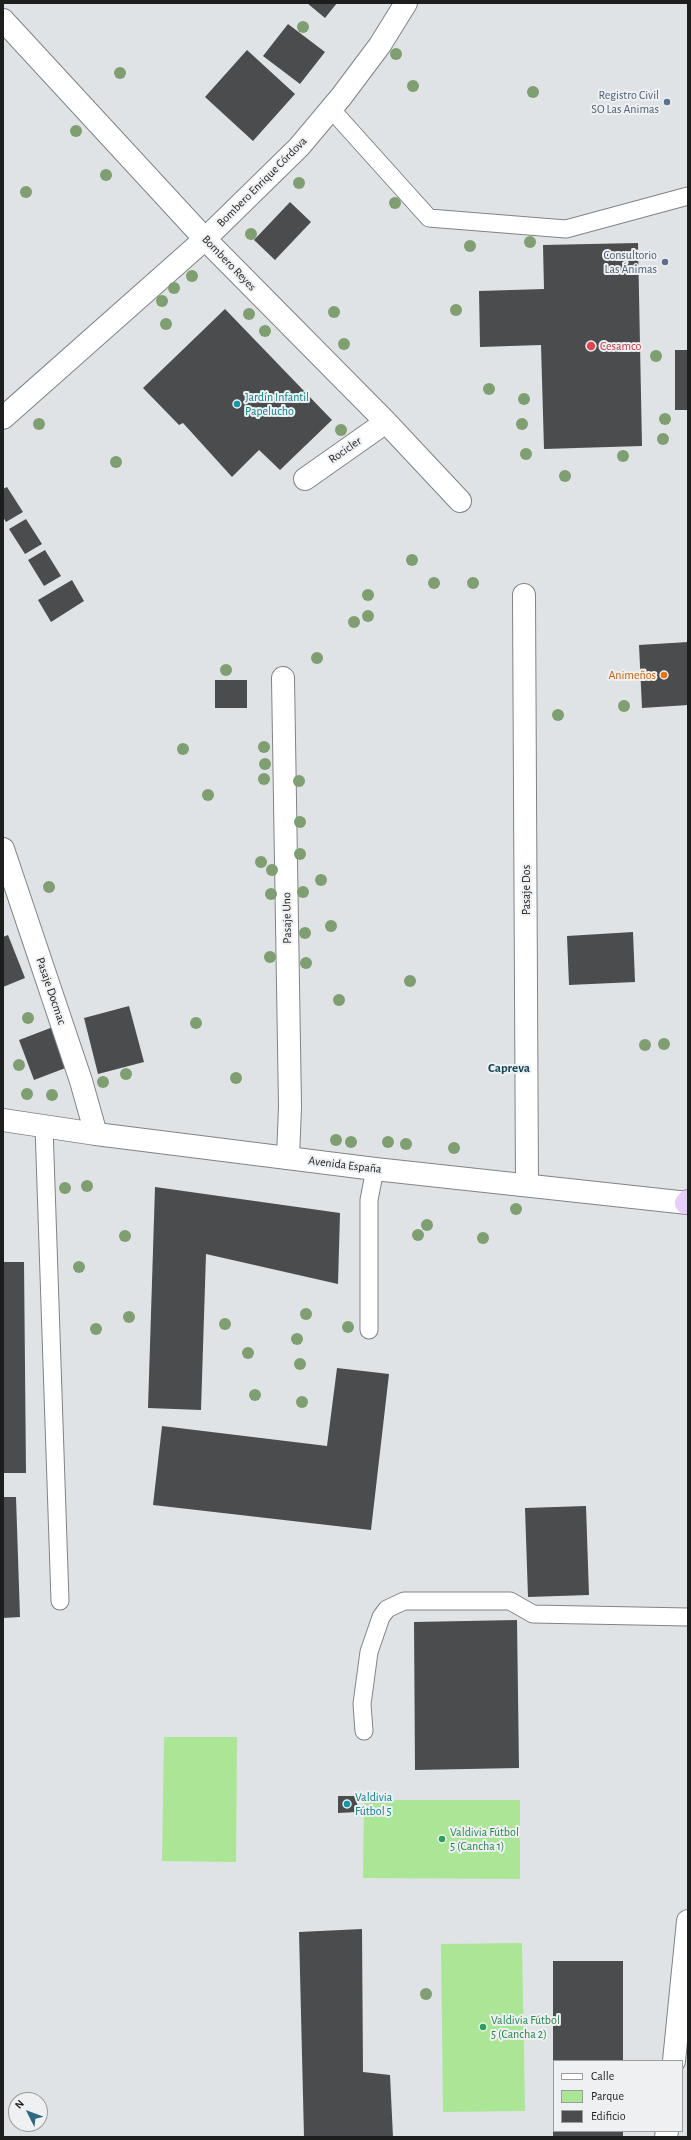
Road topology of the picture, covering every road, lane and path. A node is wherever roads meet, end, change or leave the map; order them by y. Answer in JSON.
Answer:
{"nodes":[{"id":1,"x":9,"y":3,"type":"edge"},
{"id":2,"x":406,"y":3,"type":"edge"},
{"id":3,"x":3,"y":11,"type":"edge"},
{"id":4,"x":3,"y":20,"type":"edge"},
{"id":5,"x":331,"y":109,"type":"junction"},
{"id":6,"x":688,"y":196,"type":"edge"},
{"id":7,"x":205,"y":239,"type":"junction"},
{"id":8,"x":3,"y":418,"type":"edge"},
{"id":9,"x":386,"y":422,"type":"junction"},
{"id":10,"x":305,"y":479,"type":"dead end"},
{"id":11,"x":460,"y":501,"type":"dead end"},
{"id":12,"x":524,"y":595,"type":"dead end"},
{"id":13,"x":282,"y":678,"type":"dead end"},
{"id":14,"x":3,"y":849,"type":"edge"},
{"id":15,"x":3,"y":1120,"type":"edge"},
{"id":16,"x":44,"y":1126,"type":"junction"},
{"id":17,"x":96,"y":1134,"type":"junction"},
{"id":18,"x":288,"y":1158,"type":"junction"},
{"id":19,"x":375,"y":1169,"type":"junction"},
{"id":20,"x":527,"y":1185,"type":"junction"},
{"id":21,"x":687,"y":1202,"type":"edge"},
{"id":22,"x":369,"y":1330,"type":"dead end"},
{"id":23,"x":60,"y":1601,"type":"dead end"},
{"id":24,"x":688,"y":1617,"type":"edge"},
{"id":25,"x":364,"y":1731,"type":"dead end"},
{"id":26,"x":688,"y":1921,"type":"edge"},
{"id":27,"x":674,"y":2060,"type":"edge"}],
"edges":[{"from":1,"to":3,"type":"street"},
{"from":2,"to":5,"type":"street","name":"Bombero Enrique Córdova"},
{"from":4,"to":7,"type":"street","name":"Bombero Reyes"},
{"from":5,"to":6,"type":"lane"},
{"from":5,"to":7,"type":"street","name":"Bombero Enrique Córdova"},
{"from":7,"to":8,"type":"street","name":"Bombero Enrique Córdova"},
{"from":7,"to":9,"type":"street","name":"Bombero Reyes"},
{"from":9,"to":10,"type":"street","name":"Rocicler"},
{"from":9,"to":11,"type":"street","name":"Bombero Reyes"},
{"from":12,"to":20,"type":"street","name":"Pasaje Dos"},
{"from":13,"to":18,"type":"street","name":"Pasaje Uno"},
{"from":14,"to":17,"type":"street","name":"Pasaje Docmac"},
{"from":15,"to":16,"type":"street","name":"Avenida España"},
{"from":16,"to":17,"type":"street","name":"Avenida España"},
{"from":16,"to":23,"type":"lane"},
{"from":17,"to":18,"type":"street","name":"Avenida España"},
{"from":18,"to":19,"type":"street","name":"Avenida España"},
{"from":19,"to":20,"type":"street","name":"Avenida España"},
{"from":19,"to":22,"type":"lane"},
{"from":20,"to":21,"type":"street","name":"Avenida España"},
{"from":24,"to":25,"type":"lane"},
{"from":26,"to":27,"type":"street"}]}
